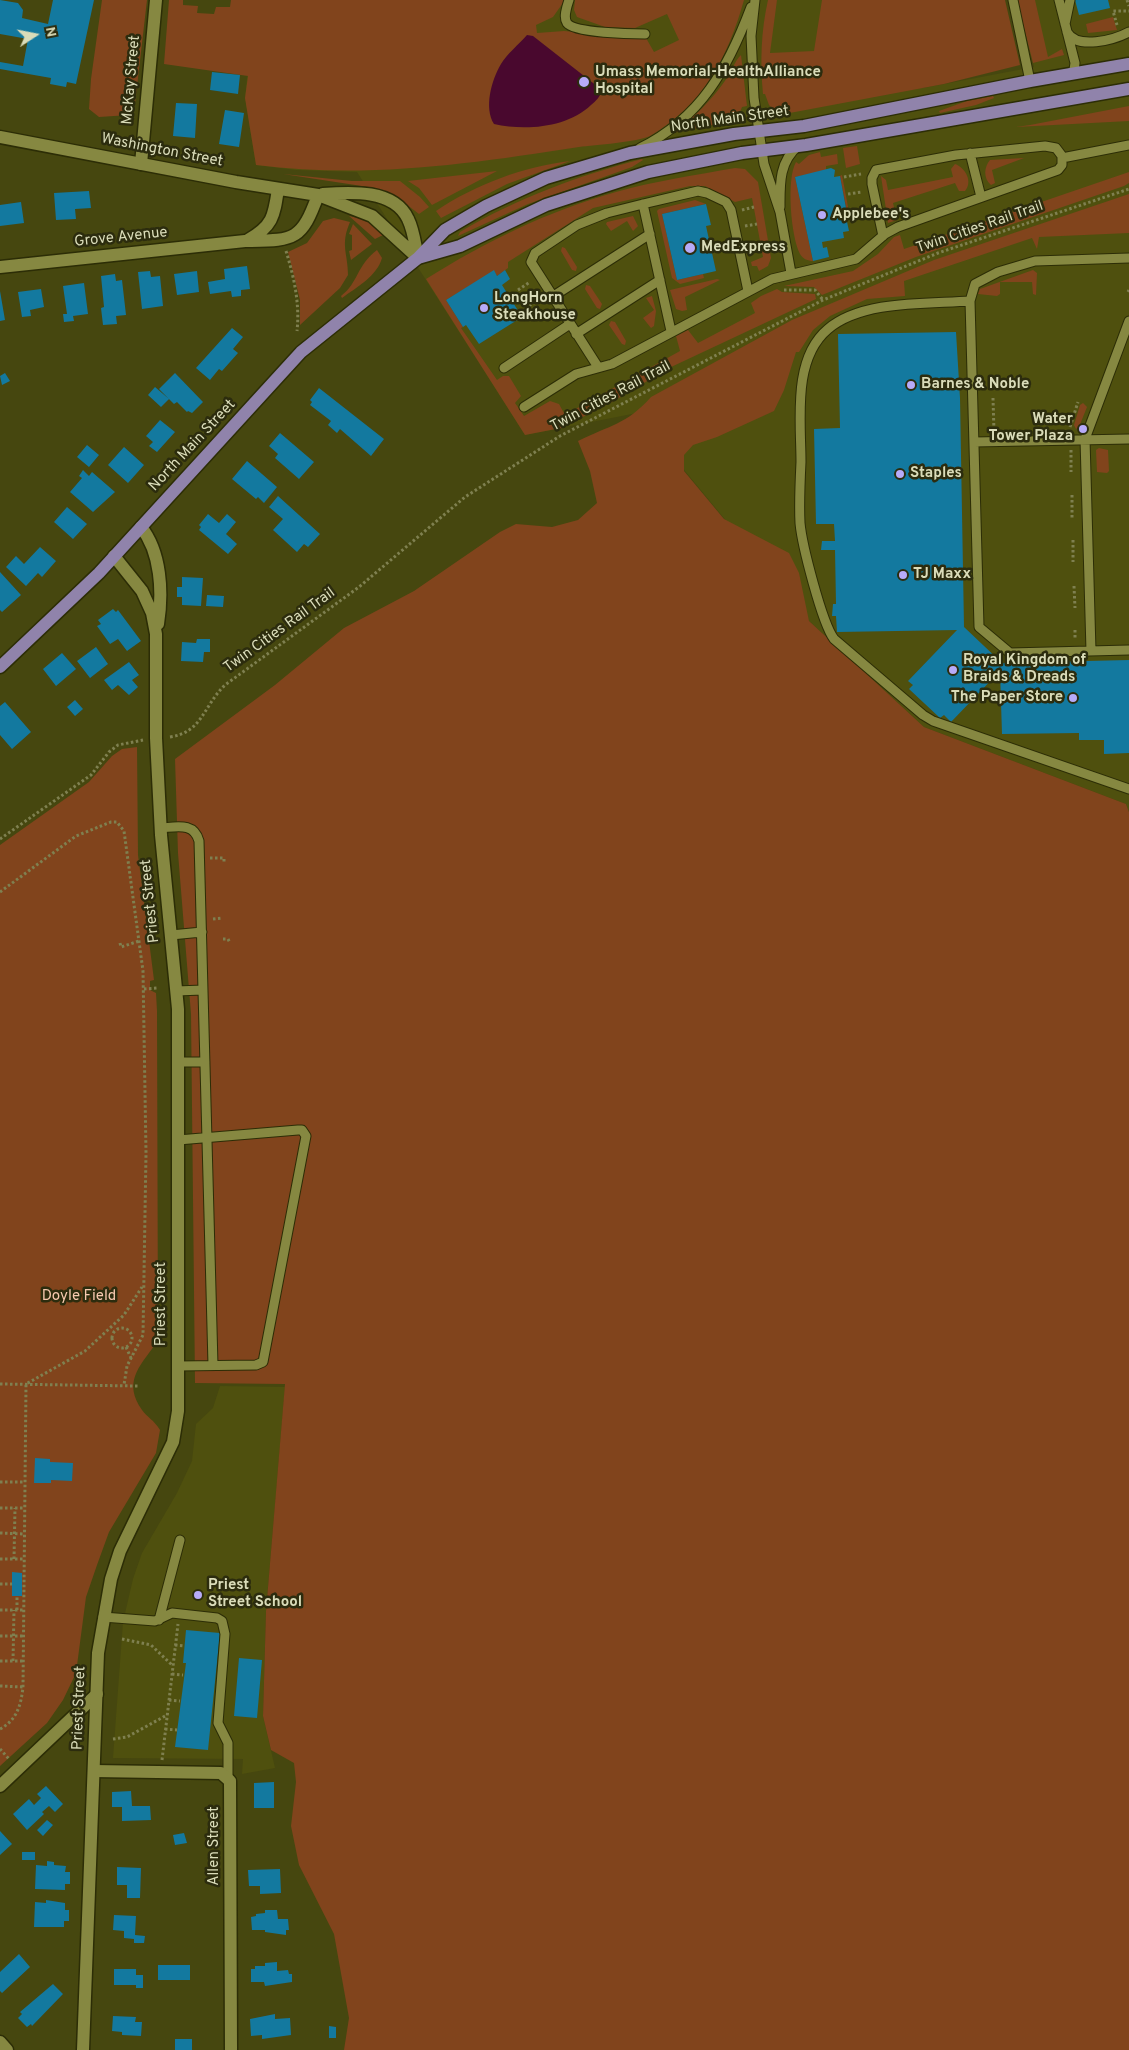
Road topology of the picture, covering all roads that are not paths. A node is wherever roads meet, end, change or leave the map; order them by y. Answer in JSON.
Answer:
{"nodes":[{"id":1,"x":156,"y":0,"type":"edge"},
{"id":2,"x":569,"y":0,"type":"edge"},
{"id":3,"x":754,"y":0,"type":"edge"},
{"id":4,"x":1013,"y":0,"type":"edge"},
{"id":5,"x":1059,"y":0,"type":"edge"},
{"id":6,"x":1070,"y":0,"type":"edge"},
{"id":7,"x":1066,"y":28,"type":"junction"},
{"id":8,"x":1129,"y":32,"type":"edge"},
{"id":9,"x":645,"y":34,"type":"dead end"},
{"id":10,"x":1129,"y":64,"type":"edge"},
{"id":11,"x":1068,"y":75,"type":"junction"},
{"id":12,"x":1030,"y":81,"type":"junction"},
{"id":13,"x":1129,"y":89,"type":"edge"},
{"id":14,"x":759,"y":131,"type":"junction"},
{"id":15,"x":0,"y":136,"type":"edge"},
{"id":16,"x":1129,"y":145,"type":"edge"},
{"id":17,"x":798,"y":146,"type":"junction"},
{"id":18,"x":762,"y":151,"type":"junction"},
{"id":19,"x":630,"y":153,"type":"junction"},
{"id":20,"x":970,"y":154,"type":"junction"},
{"id":21,"x":1062,"y":158,"type":"junction"},
{"id":22,"x":141,"y":164,"type":"junction"},
{"id":23,"x":278,"y":189,"type":"junction"},
{"id":24,"x":318,"y":195,"type":"junction"},
{"id":25,"x":982,"y":197,"type":"junction"},
{"id":26,"x":643,"y":204,"type":"junction"},
{"id":27,"x":780,"y":212,"type":"junction"},
{"id":28,"x":650,"y":234,"type":"junction"},
{"id":29,"x":883,"y":236,"type":"junction"},
{"id":30,"x":246,"y":241,"type":"junction"},
{"id":31,"x":418,"y":258,"type":"junction"},
{"id":32,"x":1129,"y":258,"type":"edge"},
{"id":33,"x":0,"y":267,"type":"edge"},
{"id":34,"x":791,"y":273,"type":"junction"},
{"id":35,"x":660,"y":280,"type":"junction"},
{"id":36,"x":748,"y":291,"type":"junction"},
{"id":37,"x":552,"y":297,"type":"junction"},
{"id":38,"x":970,"y":301,"type":"junction"},
{"id":39,"x":1129,"y":321,"type":"edge"},
{"id":40,"x":570,"y":324,"type":"junction"},
{"id":41,"x":671,"y":330,"type":"junction"},
{"id":42,"x":576,"y":334,"type":"junction"},
{"id":43,"x":598,"y":367,"type":"junction"},
{"id":44,"x":504,"y":368,"type":"dead end"},
{"id":45,"x":524,"y":407,"type":"dead end"},
{"id":46,"x":1129,"y":438,"type":"edge"},
{"id":47,"x":1085,"y":440,"type":"junction"},
{"id":48,"x":974,"y":442,"type":"junction"},
{"id":49,"x":141,"y":526,"type":"junction"},
{"id":50,"x":114,"y":556,"type":"junction"},
{"id":51,"x":156,"y":634,"type":"junction"},
{"id":52,"x":1129,"y":650,"type":"edge"},
{"id":53,"x":1091,"y":651,"type":"junction"},
{"id":54,"x":0,"y":667,"type":"edge"},
{"id":55,"x":1129,"y":789,"type":"edge"},
{"id":56,"x":160,"y":828,"type":"junction"},
{"id":57,"x":202,"y":932,"type":"junction"},
{"id":58,"x":171,"y":935,"type":"junction"},
{"id":59,"x":203,"y":990,"type":"junction"},
{"id":60,"x":176,"y":991,"type":"junction"},
{"id":61,"x":178,"y":1062,"type":"junction"},
{"id":62,"x":205,"y":1062,"type":"junction"},
{"id":63,"x":207,"y":1138,"type":"junction"},
{"id":64,"x":178,"y":1140,"type":"junction"},
{"id":65,"x":213,"y":1365,"type":"junction"},
{"id":66,"x":178,"y":1366,"type":"junction"},
{"id":67,"x":180,"y":1540,"type":"dead end"},
{"id":68,"x":103,"y":1617,"type":"junction"},
{"id":69,"x":159,"y":1620,"type":"junction"},
{"id":70,"x":97,"y":1694,"type":"junction"},
{"id":71,"x":94,"y":1772,"type":"junction"},
{"id":72,"x":228,"y":1777,"type":"junction"},
{"id":73,"x":0,"y":1786,"type":"edge"},
{"id":74,"x":0,"y":2042,"type":"edge"},
{"id":75,"x":7,"y":2050,"type":"edge"},
{"id":76,"x":83,"y":2050,"type":"edge"},
{"id":77,"x":231,"y":2050,"type":"edge"}],
"edges":[{"from":1,"to":22,"type":"street","name":"McKay Street"},
{"from":2,"to":9,"type":"lane"},
{"from":3,"to":14,"type":"lane"},
{"from":3,"to":19,"type":"lane"},
{"from":4,"to":12,"type":"lane"},
{"from":5,"to":7,"type":"lane"},
{"from":6,"to":7,"type":"lane"},
{"from":7,"to":8,"type":"lane"},
{"from":7,"to":11,"type":"lane"},
{"from":10,"to":11,"type":"main road","name":"North Main Street"},
{"from":11,"to":12,"type":"main road","name":"North Main Street"},
{"from":12,"to":14,"type":"main road","name":"North Main Street"},
{"from":13,"to":17,"type":"main road","name":"North Main Street"},
{"from":14,"to":18,"type":"lane"},
{"from":14,"to":19,"type":"main road","name":"North Main Street"},
{"from":15,"to":22,"type":"street","name":"Washington Street"},
{"from":16,"to":21,"type":"lane"},
{"from":17,"to":18,"type":"main road","name":"North Main Street"},
{"from":17,"to":27,"type":"lane"},
{"from":18,"to":27,"type":"lane"},
{"from":18,"to":31,"type":"main road","name":"North Main Street"},
{"from":19,"to":31,"type":"main road","name":"North Main Street"},
{"from":20,"to":21,"type":"lane"},
{"from":20,"to":25,"type":"lane"},
{"from":20,"to":29,"type":"lane"},
{"from":21,"to":25,"type":"lane"},
{"from":22,"to":23,"type":"street","name":"Washington Street"},
{"from":23,"to":24,"type":"street","name":"Washington Street"},
{"from":23,"to":30,"type":"street","name":"Grove Avenue"},
{"from":24,"to":30,"type":"street","name":"Grove Avenue"},
{"from":24,"to":31,"type":"street","name":"Washington Street"},
{"from":24,"to":31,"type":"street","name":"Washington Street"},
{"from":25,"to":29,"type":"lane"},
{"from":26,"to":28,"type":"lane"},
{"from":26,"to":36,"type":"lane"},
{"from":26,"to":37,"type":"lane"},
{"from":27,"to":34,"type":"lane"},
{"from":28,"to":35,"type":"lane"},
{"from":28,"to":37,"type":"lane"},
{"from":29,"to":34,"type":"lane"},
{"from":30,"to":33,"type":"street","name":"Grove Avenue"},
{"from":31,"to":49,"type":"main road","name":"North Main Street"},
{"from":32,"to":38,"type":"lane"},
{"from":34,"to":36,"type":"lane"},
{"from":35,"to":41,"type":"lane"},
{"from":35,"to":42,"type":"lane"},
{"from":36,"to":41,"type":"lane"},
{"from":37,"to":40,"type":"lane"},
{"from":38,"to":48,"type":"lane"},
{"from":38,"to":55,"type":"lane"},
{"from":39,"to":47,"type":"lane"},
{"from":40,"to":42,"type":"lane"},
{"from":40,"to":44,"type":"lane"},
{"from":41,"to":43,"type":"lane"},
{"from":42,"to":43,"type":"lane"},
{"from":43,"to":45,"type":"lane"},
{"from":46,"to":47,"type":"lane"},
{"from":47,"to":48,"type":"lane"},
{"from":47,"to":53,"type":"lane"},
{"from":48,"to":53,"type":"lane"},
{"from":49,"to":50,"type":"main road","name":"North Main Street"},
{"from":49,"to":51,"type":"street"},
{"from":50,"to":51,"type":"street","name":"Priest Street"},
{"from":50,"to":54,"type":"main road","name":"North Main Street"},
{"from":51,"to":56,"type":"street","name":"Priest Street"},
{"from":52,"to":53,"type":"lane"},
{"from":56,"to":57,"type":"lane"},
{"from":56,"to":58,"type":"street","name":"Priest Street"},
{"from":57,"to":58,"type":"lane"},
{"from":57,"to":59,"type":"lane"},
{"from":58,"to":60,"type":"street","name":"Priest Street"},
{"from":59,"to":60,"type":"lane"},
{"from":59,"to":62,"type":"lane"},
{"from":60,"to":61,"type":"street","name":"Priest Street"},
{"from":61,"to":62,"type":"lane"},
{"from":61,"to":64,"type":"street","name":"Priest Street"},
{"from":62,"to":63,"type":"lane"},
{"from":63,"to":64,"type":"lane"},
{"from":63,"to":65,"type":"lane"},
{"from":63,"to":65,"type":"lane"},
{"from":64,"to":66,"type":"street","name":"Priest Street"},
{"from":65,"to":66,"type":"lane"},
{"from":66,"to":68,"type":"street","name":"Priest Street"},
{"from":67,"to":69,"type":"lane"},
{"from":68,"to":69,"type":"lane"},
{"from":68,"to":70,"type":"street","name":"Priest Street"},
{"from":69,"to":72,"type":"lane"},
{"from":70,"to":71,"type":"street","name":"Priest Street"},
{"from":70,"to":73,"type":"street"},
{"from":71,"to":72,"type":"street"},
{"from":71,"to":76,"type":"street","name":"Priest Street"},
{"from":72,"to":77,"type":"street","name":"Allen Street"},
{"from":74,"to":75,"type":"street"}]}
